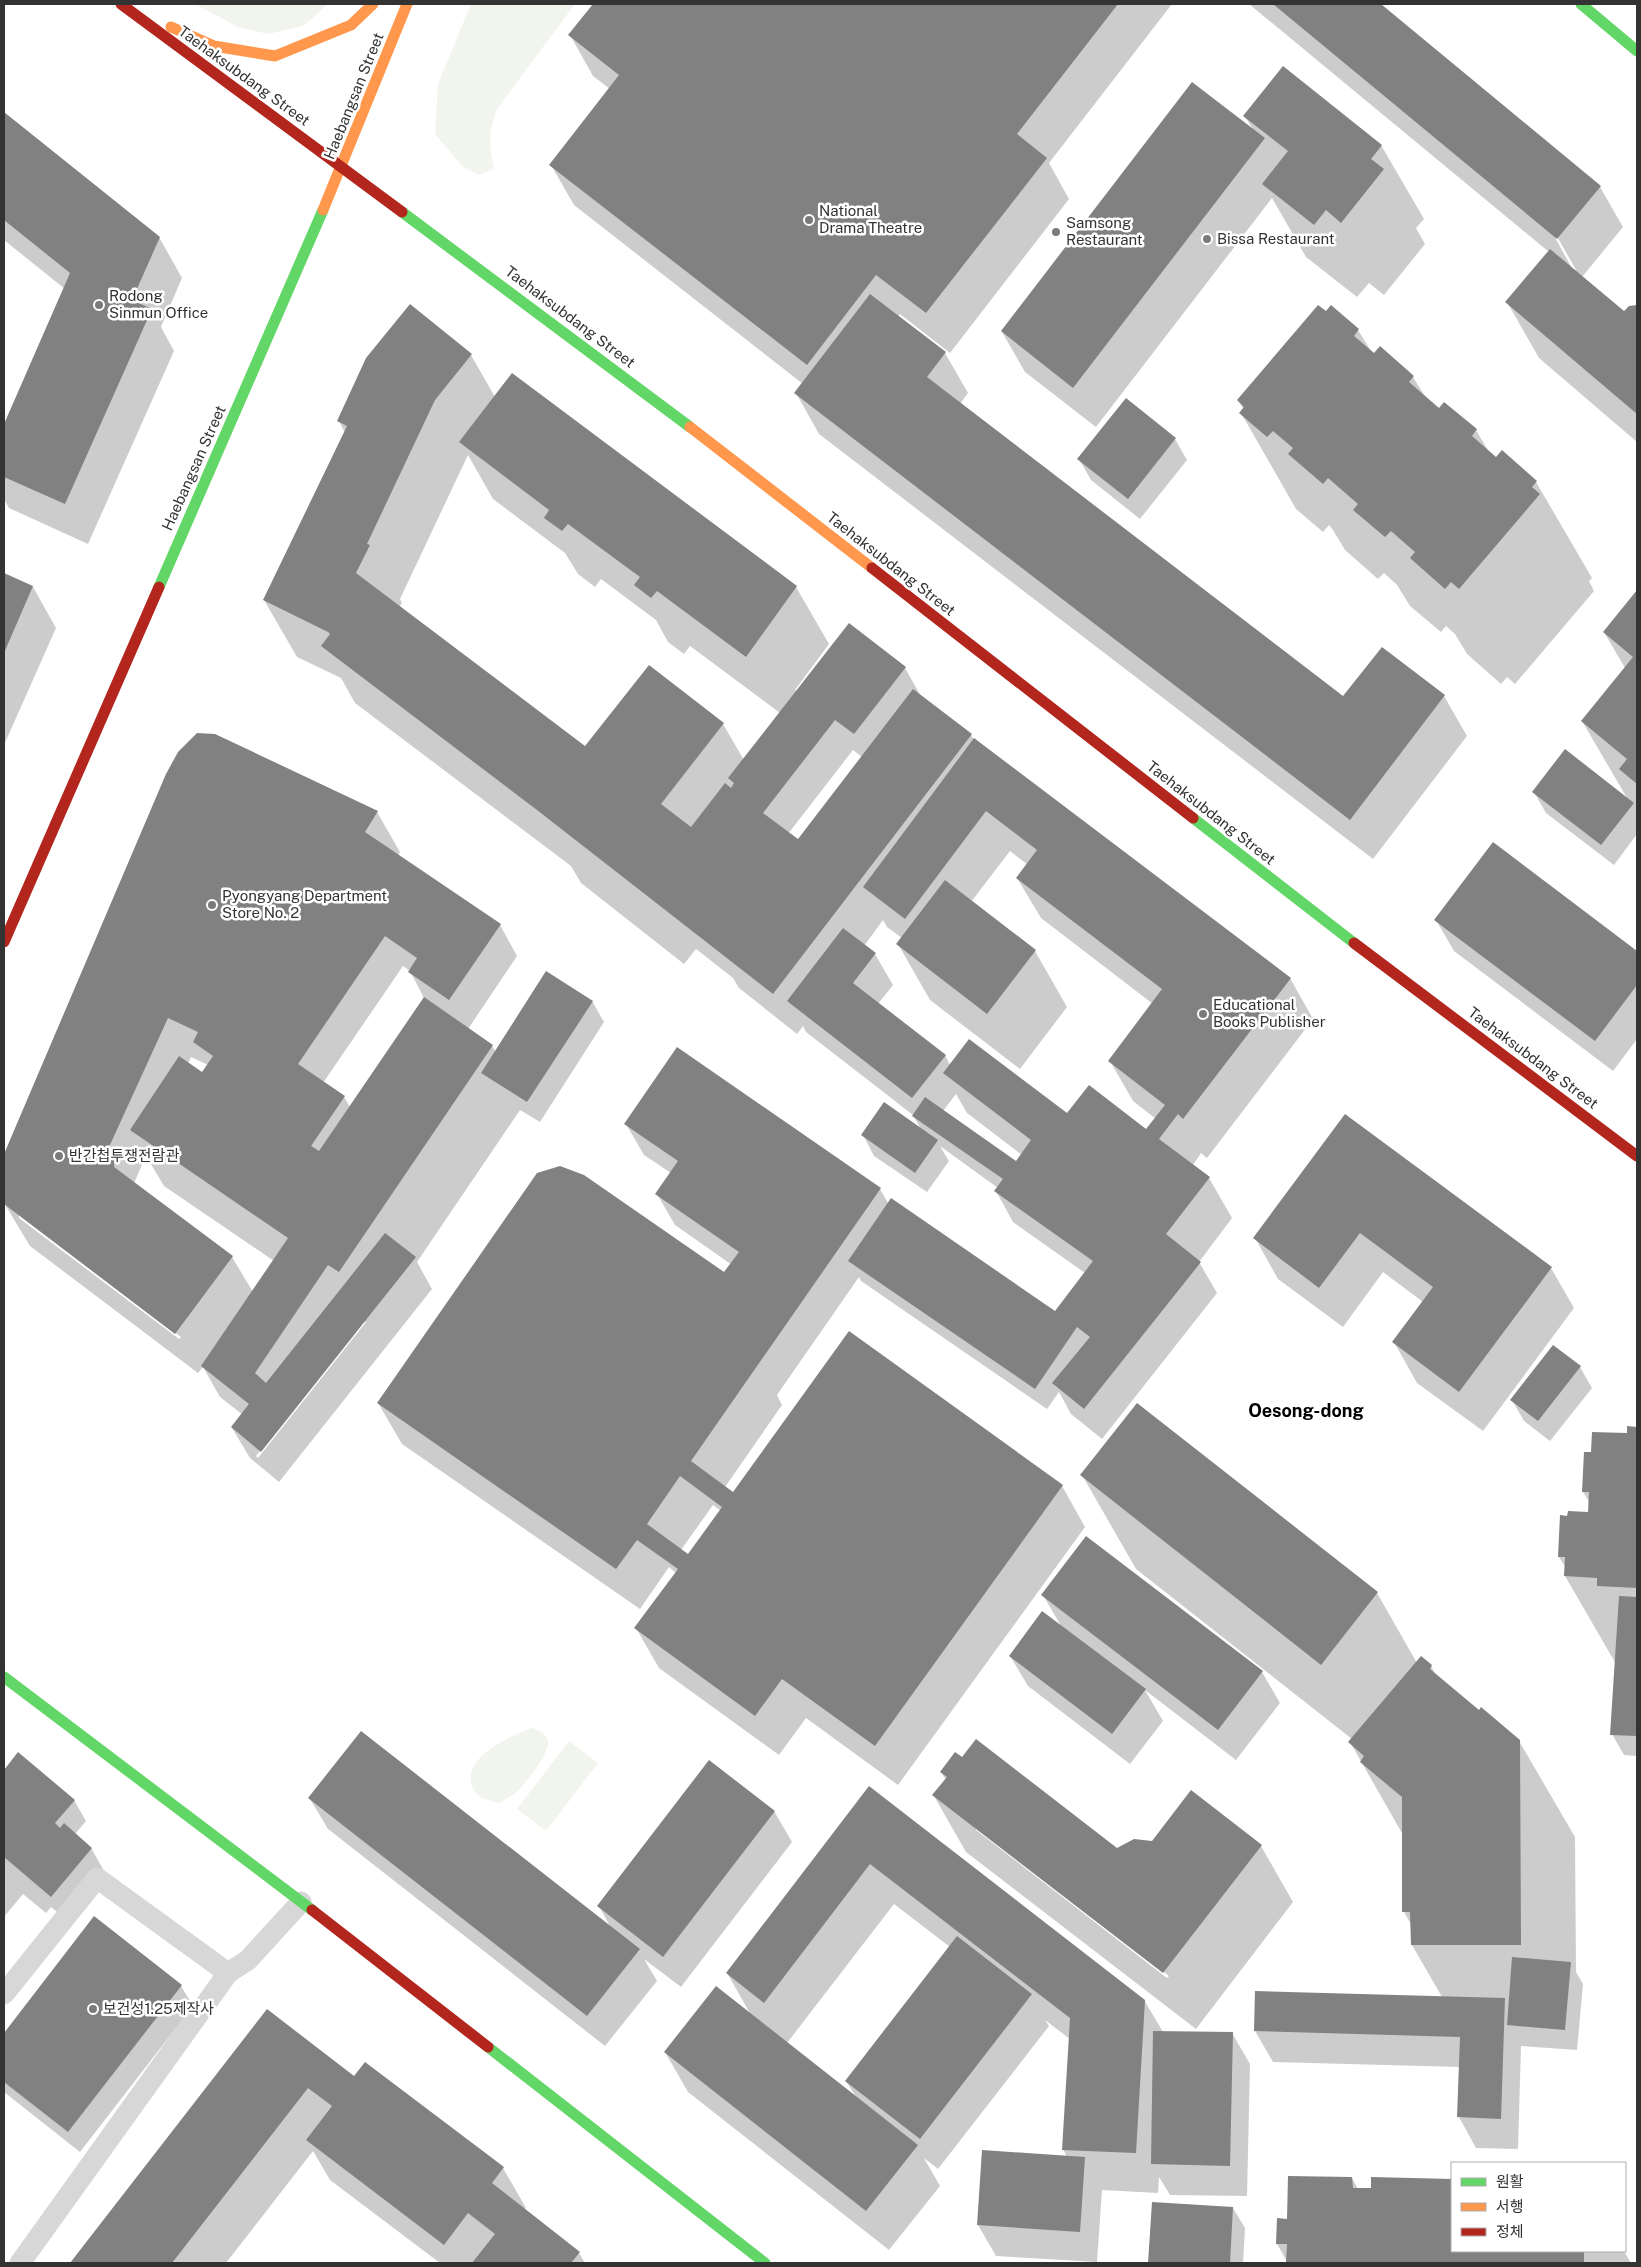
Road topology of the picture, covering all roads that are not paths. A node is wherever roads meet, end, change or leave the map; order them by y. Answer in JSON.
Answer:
{"nodes":[{"id":1,"x":373,"y":4,"type":"edge"},
{"id":2,"x":407,"y":4,"type":"edge"},
{"id":3,"x":1581,"y":4,"type":"edge"},
{"id":4,"x":122,"y":5,"type":"edge"},
{"id":5,"x":1637,"y":51,"type":"edge"},
{"id":6,"x":342,"y":166,"type":"junction"},
{"id":7,"x":4,"y":942,"type":"edge"},
{"id":8,"x":1637,"y":1156,"type":"edge"},
{"id":9,"x":4,"y":1677,"type":"edge"},
{"id":10,"x":301,"y":1902,"type":"junction"},
{"id":11,"x":228,"y":1973,"type":"junction"},
{"id":12,"x":4,"y":1994,"type":"edge"},
{"id":13,"x":20,"y":2263,"type":"edge"},
{"id":14,"x":765,"y":2263,"type":"edge"}],
"edges":[{"from":1,"to":4,"type":"main road"},
{"from":2,"to":6,"type":"main road","name":"Haebangsan Street"},
{"from":3,"to":5,"type":"main road"},
{"from":4,"to":6,"type":"main road","name":"Taehaksubdang Street"},
{"from":6,"to":7,"type":"main road","name":"Haebangsan Street"},
{"from":6,"to":8,"type":"main road","name":"Taehaksubdang Street"},
{"from":9,"to":10,"type":"main road"},
{"from":10,"to":11,"type":"lane"},
{"from":10,"to":14,"type":"main road"},
{"from":11,"to":12,"type":"lane"},
{"from":11,"to":13,"type":"lane"}]}
